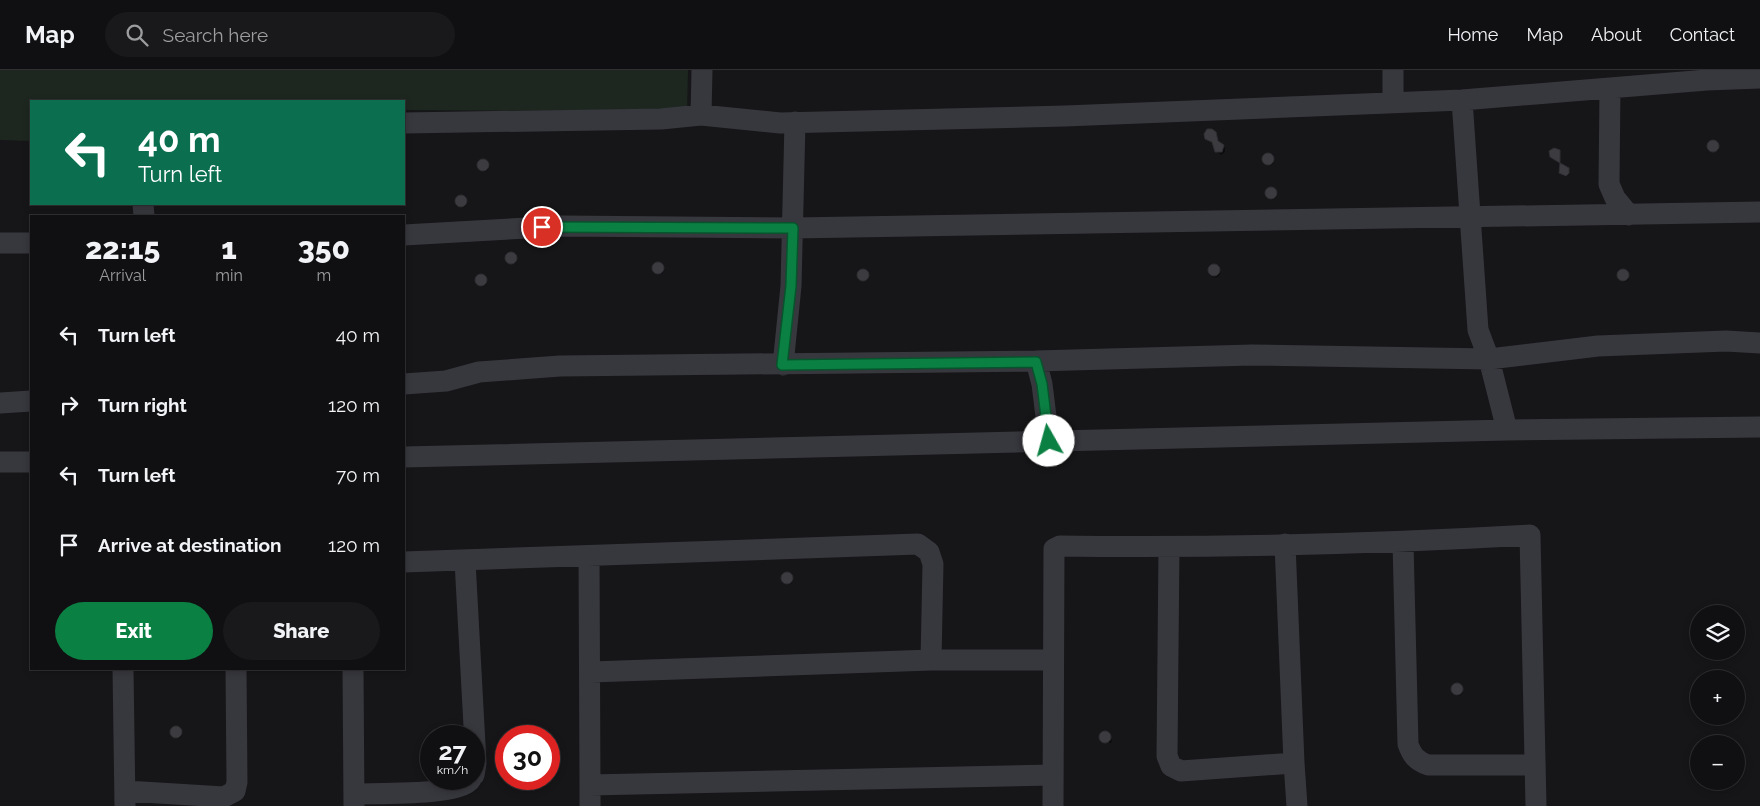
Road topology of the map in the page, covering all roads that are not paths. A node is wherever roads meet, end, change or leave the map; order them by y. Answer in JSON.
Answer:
{"nodes":[{"id":1,"x":702,"y":70,"type":"edge"},
{"id":2,"x":1394,"y":70,"type":"edge"},
{"id":3,"x":1707,"y":75,"type":"edge"},
{"id":4,"x":1760,"y":78,"type":"edge"},
{"id":5,"x":1610,"y":88,"type":"junction"},
{"id":6,"x":1462,"y":100,"type":"junction"},
{"id":7,"x":1393,"y":103,"type":"junction"},
{"id":8,"x":701,"y":115,"type":"junction"},
{"id":9,"x":795,"y":122,"type":"junction"},
{"id":10,"x":405,"y":123,"type":"edge"},
{"id":11,"x":1760,"y":212,"type":"edge"},
{"id":12,"x":1629,"y":215,"type":"junction"},
{"id":13,"x":1472,"y":216,"type":"junction"},
{"id":14,"x":793,"y":228,"type":"junction"},
{"id":15,"x":405,"y":234,"type":"edge"},
{"id":16,"x":0,"y":243,"type":"edge"},
{"id":17,"x":30,"y":243,"type":"edge"},
{"id":18,"x":1760,"y":343,"type":"edge"},
{"id":19,"x":1489,"y":359,"type":"junction"},
{"id":20,"x":1036,"y":362,"type":"junction"},
{"id":21,"x":782,"y":365,"type":"junction"},
{"id":22,"x":405,"y":384,"type":"edge"},
{"id":23,"x":0,"y":402,"type":"edge"},
{"id":24,"x":30,"y":402,"type":"edge"},
{"id":25,"x":1760,"y":427,"type":"edge"},
{"id":26,"x":1507,"y":430,"type":"junction"},
{"id":27,"x":1049,"y":441,"type":"junction"},
{"id":28,"x":405,"y":457,"type":"edge"},
{"id":29,"x":0,"y":462,"type":"edge"},
{"id":30,"x":30,"y":462,"type":"edge"},
{"id":31,"x":1403,"y":543,"type":"junction"},
{"id":32,"x":1284,"y":544,"type":"junction"},
{"id":33,"x":1169,"y":547,"type":"junction"},
{"id":34,"x":589,"y":556,"type":"junction"},
{"id":35,"x":465,"y":561,"type":"junction"},
{"id":36,"x":405,"y":562,"type":"edge"},
{"id":37,"x":931,"y":660,"type":"junction"},
{"id":38,"x":1053,"y":660,"type":"junction"},
{"id":39,"x":123,"y":670,"type":"edge"},
{"id":40,"x":236,"y":670,"type":"edge"},
{"id":41,"x":353,"y":670,"type":"edge"},
{"id":42,"x":591,"y":672,"type":"junction"},
{"id":43,"x":474,"y":725,"type":"edge"},
{"id":44,"x":1294,"y":763,"type":"junction"},
{"id":45,"x":1534,"y":766,"type":"junction"},
{"id":46,"x":1052,"y":775,"type":"junction"},
{"id":47,"x":451,"y":790,"type":"edge"},
{"id":48,"x":590,"y":796,"type":"edge"},
{"id":49,"x":126,"y":798,"type":"edge"},
{"id":50,"x":354,"y":800,"type":"edge"},
{"id":51,"x":1053,"y":806,"type":"edge"},
{"id":52,"x":1298,"y":806,"type":"edge"},
{"id":53,"x":1536,"y":806,"type":"edge"}],
"edges":[{"from":1,"to":8,"type":"street"},
{"from":2,"to":7,"type":"street"},
{"from":3,"to":4,"type":"street"},
{"from":3,"to":5,"type":"street"},
{"from":5,"to":6,"type":"street"},
{"from":5,"to":12,"type":"street"},
{"from":6,"to":7,"type":"street"},
{"from":6,"to":13,"type":"street"},
{"from":7,"to":9,"type":"street"},
{"from":8,"to":9,"type":"street"},
{"from":8,"to":10,"type":"street"},
{"from":9,"to":14,"type":"street"},
{"from":11,"to":12,"type":"street"},
{"from":12,"to":13,"type":"street"},
{"from":13,"to":14,"type":"street"},
{"from":13,"to":19,"type":"street"},
{"from":14,"to":15,"type":"street"},
{"from":14,"to":21,"type":"street"},
{"from":16,"to":17,"type":"street"},
{"from":18,"to":19,"type":"street"},
{"from":19,"to":20,"type":"street"},
{"from":19,"to":26,"type":"street"},
{"from":20,"to":21,"type":"street"},
{"from":20,"to":27,"type":"street"},
{"from":21,"to":22,"type":"street"},
{"from":23,"to":24,"type":"street"},
{"from":25,"to":26,"type":"street"},
{"from":26,"to":27,"type":"street"},
{"from":27,"to":28,"type":"street"},
{"from":29,"to":30,"type":"street"},
{"from":31,"to":32,"type":"street"},
{"from":31,"to":45,"type":"street"},
{"from":31,"to":45,"type":"street"},
{"from":32,"to":33,"type":"street"},
{"from":32,"to":44,"type":"street"},
{"from":33,"to":38,"type":"street"},
{"from":33,"to":44,"type":"street"},
{"from":34,"to":35,"type":"street"},
{"from":34,"to":37,"type":"street"},
{"from":34,"to":42,"type":"street"},
{"from":35,"to":36,"type":"street"},
{"from":35,"to":43,"type":"street"},
{"from":37,"to":38,"type":"street"},
{"from":37,"to":42,"type":"street"},
{"from":38,"to":46,"type":"street"},
{"from":39,"to":49,"type":"street"},
{"from":40,"to":49,"type":"street"},
{"from":41,"to":50,"type":"street"},
{"from":42,"to":48,"type":"street"},
{"from":44,"to":52,"type":"street"},
{"from":45,"to":53,"type":"street"},
{"from":46,"to":48,"type":"street"},
{"from":46,"to":51,"type":"street"},
{"from":47,"to":50,"type":"street"}]}
